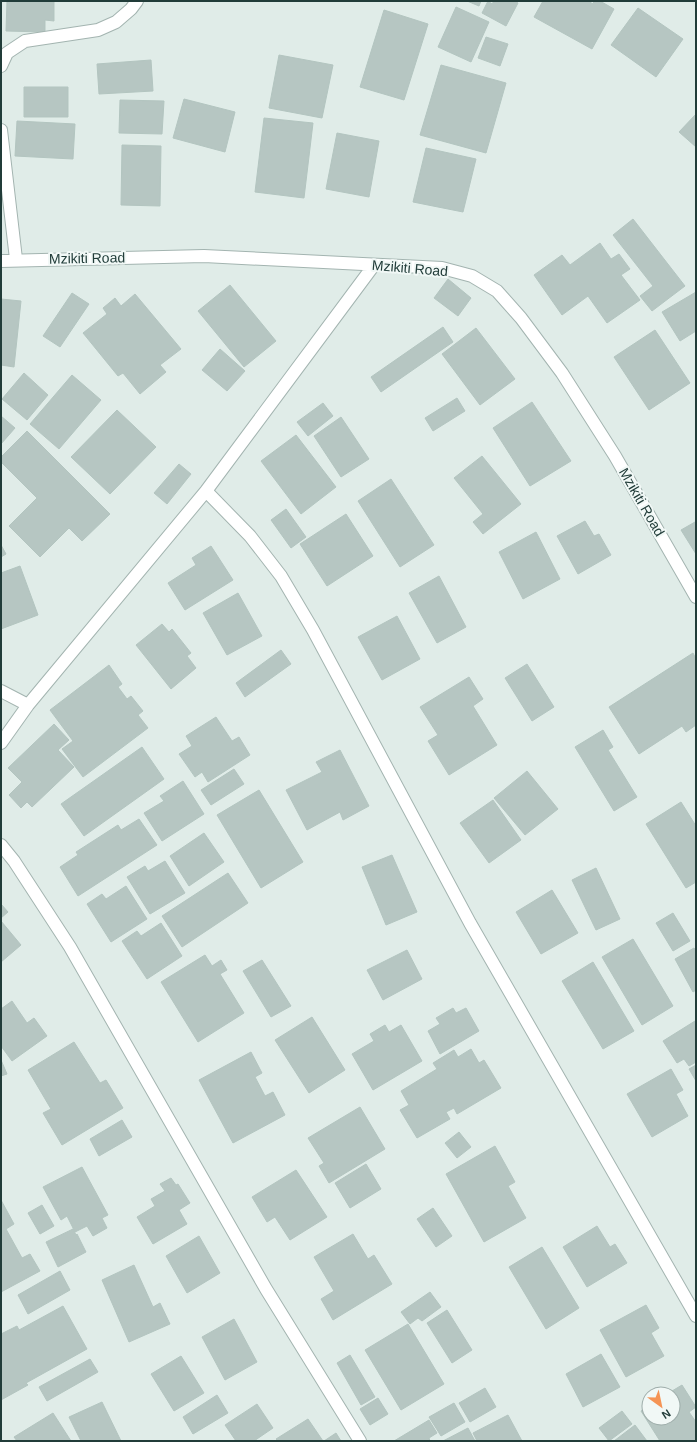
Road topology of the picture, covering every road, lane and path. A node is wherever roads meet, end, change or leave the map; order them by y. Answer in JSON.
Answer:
{"nodes":[{"id":1,"x":137,"y":1,"type":"edge"},
{"id":2,"x":1,"y":66,"type":"edge"},
{"id":3,"x":1,"y":130,"type":"edge"},
{"id":4,"x":16,"y":259,"type":"junction"},
{"id":5,"x":1,"y":261,"type":"edge"},
{"id":6,"x":374,"y":265,"type":"junction"},
{"id":7,"x":206,"y":491,"type":"junction"},
{"id":8,"x":696,"y":597,"type":"edge"},
{"id":9,"x":1,"y":690,"type":"edge"},
{"id":10,"x":28,"y":705,"type":"junction"},
{"id":11,"x":1,"y":743,"type":"edge"},
{"id":12,"x":1,"y":845,"type":"edge"},
{"id":13,"x":696,"y":1316,"type":"edge"},
{"id":14,"x":360,"y":1441,"type":"edge"}],
"edges":[{"from":1,"to":2,"type":"street"},
{"from":3,"to":4,"type":"street"},
{"from":4,"to":5,"type":"street","name":"Mzikiti Road"},
{"from":4,"to":6,"type":"street","name":"Mzikiti Road"},
{"from":6,"to":7,"type":"street"},
{"from":6,"to":8,"type":"street","name":"Mzikiti Road"},
{"from":7,"to":10,"type":"street"},
{"from":7,"to":13,"type":"street"},
{"from":9,"to":10,"type":"street"},
{"from":10,"to":11,"type":"street"},
{"from":12,"to":14,"type":"street"}]}
